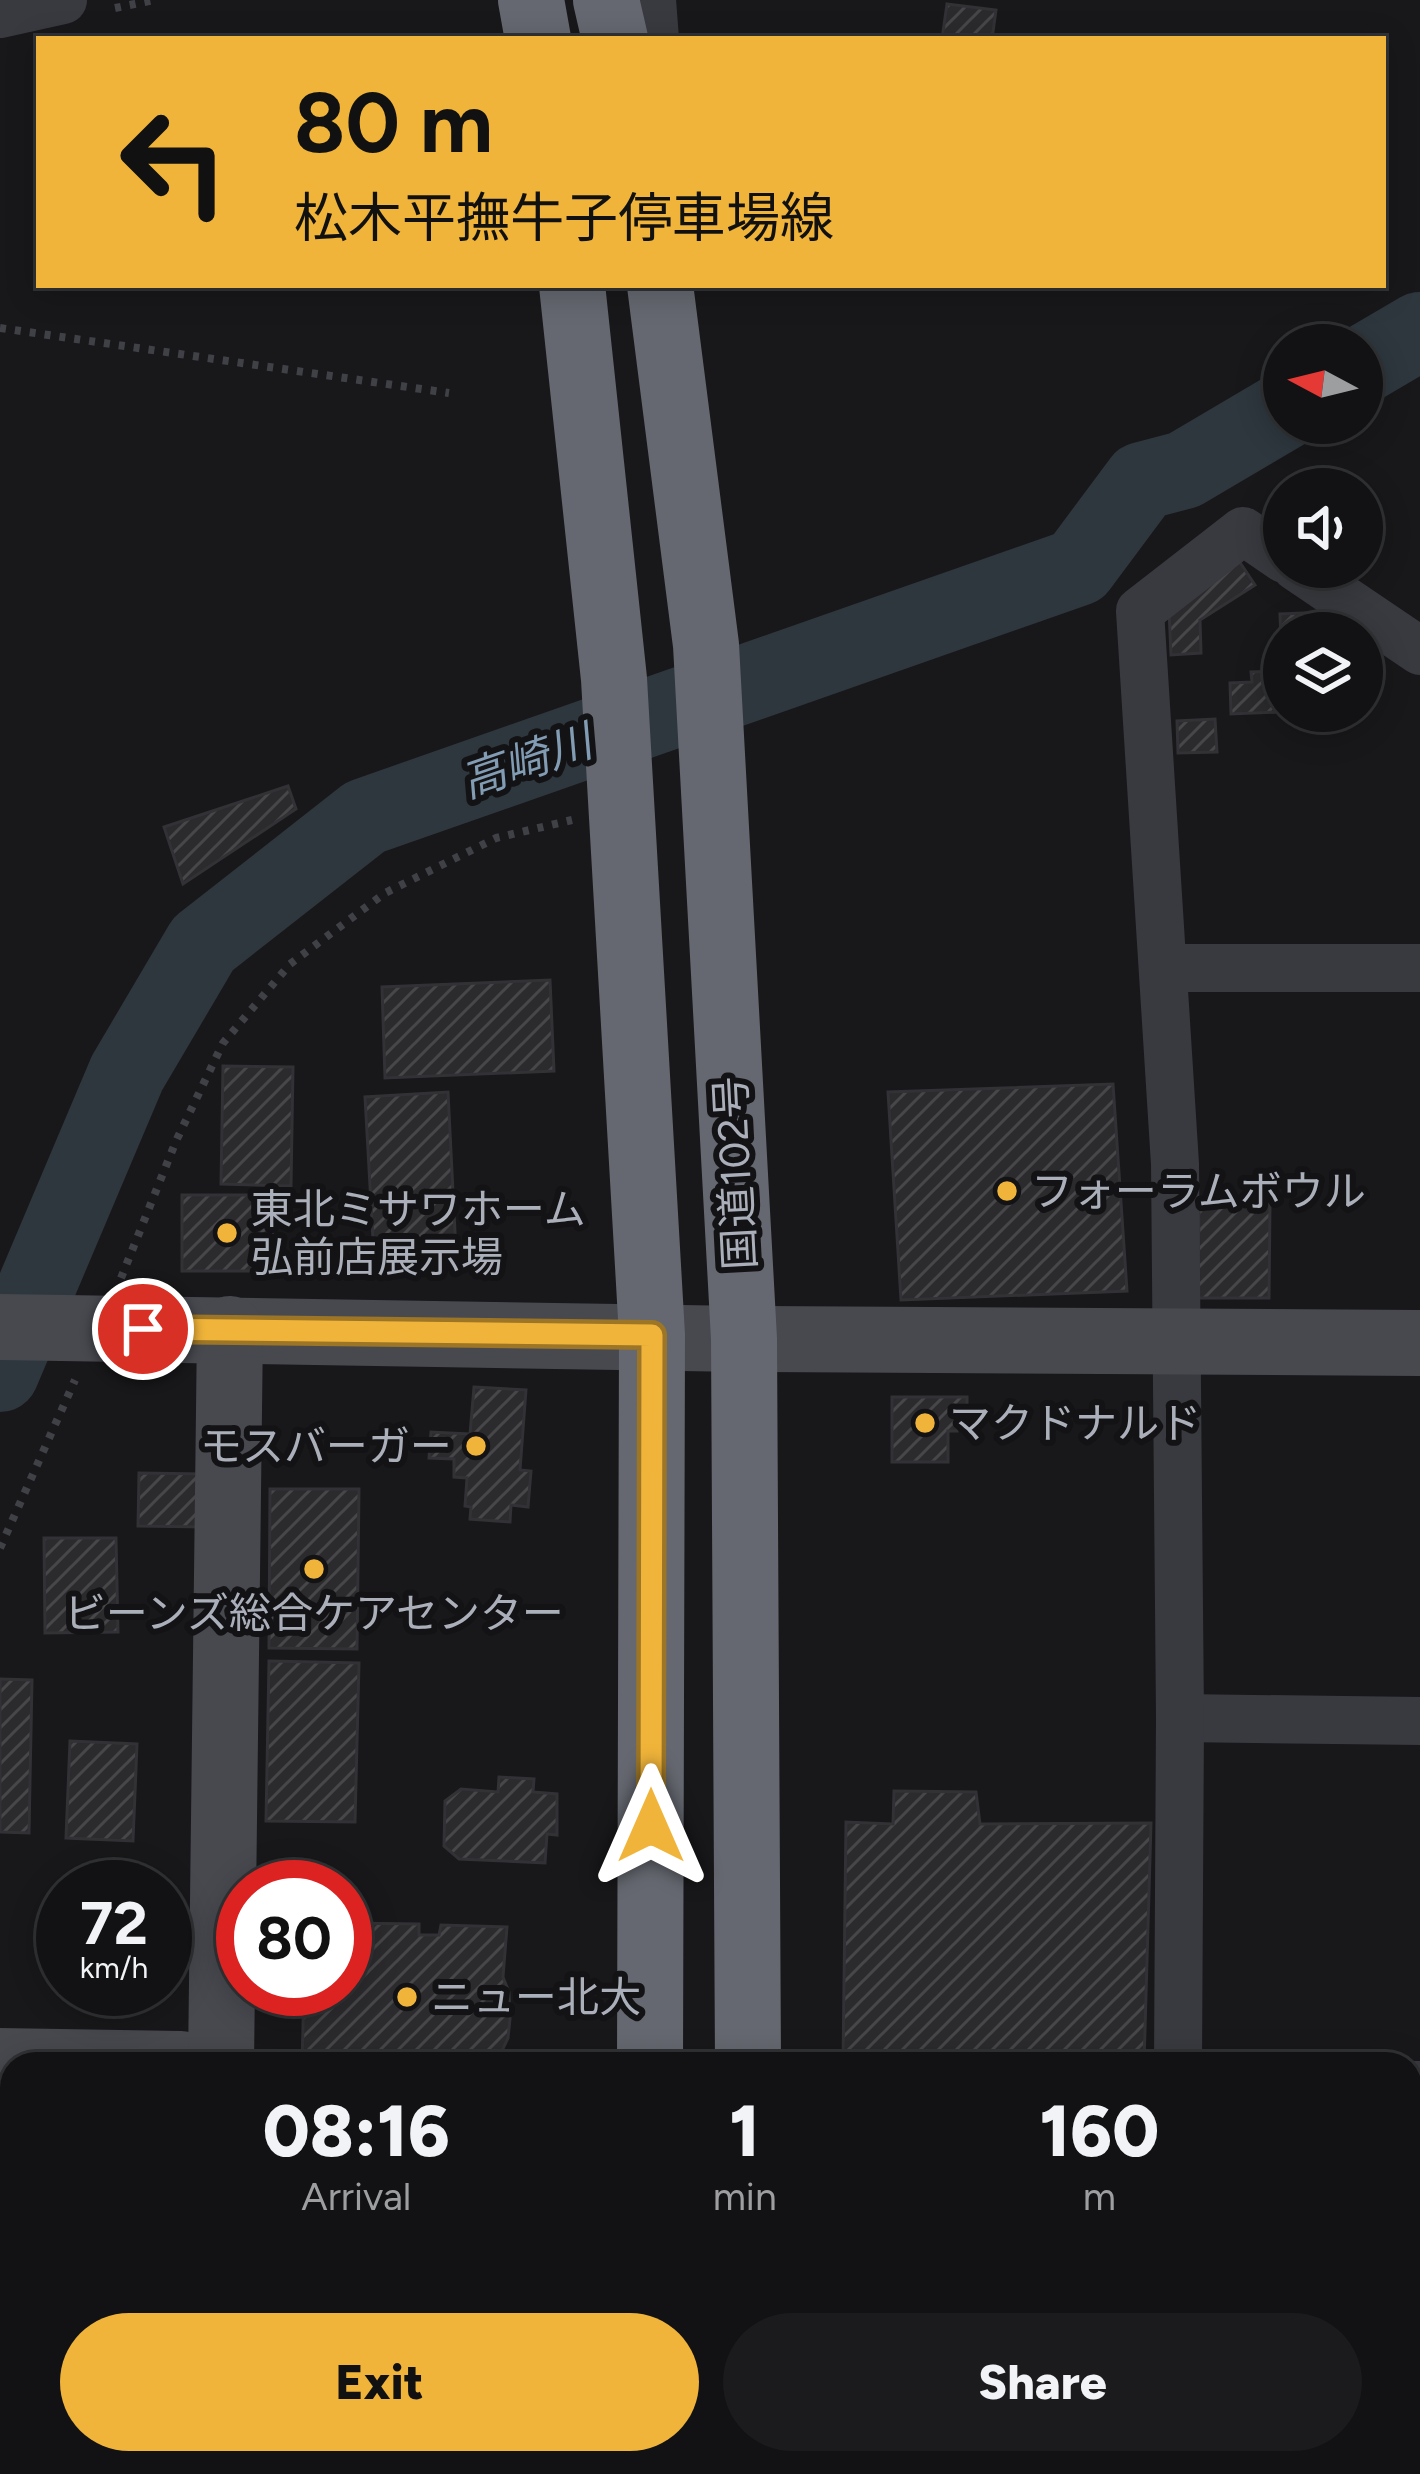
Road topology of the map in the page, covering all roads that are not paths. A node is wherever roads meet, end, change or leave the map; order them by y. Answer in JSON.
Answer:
{"nodes":[{"id":1,"x":64,"y":0,"type":"edge"},
{"id":2,"x":531,"y":0,"type":"edge"},
{"id":3,"x":606,"y":0,"type":"edge"},
{"id":4,"x":652,"y":0,"type":"edge"},
{"id":5,"x":0,"y":14,"type":"edge"},
{"id":6,"x":537,"y":36,"type":"edge"},
{"id":7,"x":613,"y":36,"type":"edge"},
{"id":8,"x":655,"y":36,"type":"edge"},
{"id":9,"x":572,"y":288,"type":"edge"},
{"id":10,"x":660,"y":288,"type":"edge"},
{"id":11,"x":1263,"y":544,"type":"edge"},
{"id":12,"x":1327,"y":588,"type":"edge"},
{"id":13,"x":1420,"y":651,"type":"edge"},
{"id":14,"x":1165,"y":968,"type":"junction"},
{"id":15,"x":1420,"y":968,"type":"edge"},
{"id":16,"x":0,"y":1328,"type":"edge"},
{"id":17,"x":230,"y":1329,"type":"junction"},
{"id":18,"x":652,"y":1335,"type":"junction"},
{"id":19,"x":744,"y":1339,"type":"junction"},
{"id":20,"x":1177,"y":1340,"type":"junction"},
{"id":21,"x":1420,"y":1343,"type":"edge"},
{"id":22,"x":1180,"y":1718,"type":"junction"},
{"id":23,"x":1420,"y":1721,"type":"edge"},
{"id":24,"x":221,"y":2052,"type":"edge"},
{"id":25,"x":650,"y":2052,"type":"edge"},
{"id":26,"x":748,"y":2052,"type":"edge"},
{"id":27,"x":1178,"y":2052,"type":"edge"}],
"edges":[{"from":1,"to":5,"type":"street"},
{"from":2,"to":6,"type":"highway"},
{"from":3,"to":7,"type":"highway"},
{"from":4,"to":8,"type":"street"},
{"from":9,"to":18,"type":"highway"},
{"from":10,"to":19,"type":"highway","name":"国道102号"},
{"from":11,"to":14,"type":"street"},
{"from":12,"to":13,"type":"street"},
{"from":14,"to":15,"type":"street"},
{"from":14,"to":20,"type":"street"},
{"from":16,"to":17,"type":"street"},
{"from":17,"to":18,"type":"street"},
{"from":17,"to":24,"type":"street"},
{"from":18,"to":19,"type":"street"},
{"from":18,"to":25,"type":"highway"},
{"from":19,"to":20,"type":"street"},
{"from":19,"to":26,"type":"highway","name":"国道102号"},
{"from":20,"to":21,"type":"street"},
{"from":20,"to":22,"type":"street"},
{"from":22,"to":23,"type":"street"},
{"from":22,"to":27,"type":"street"}]}
